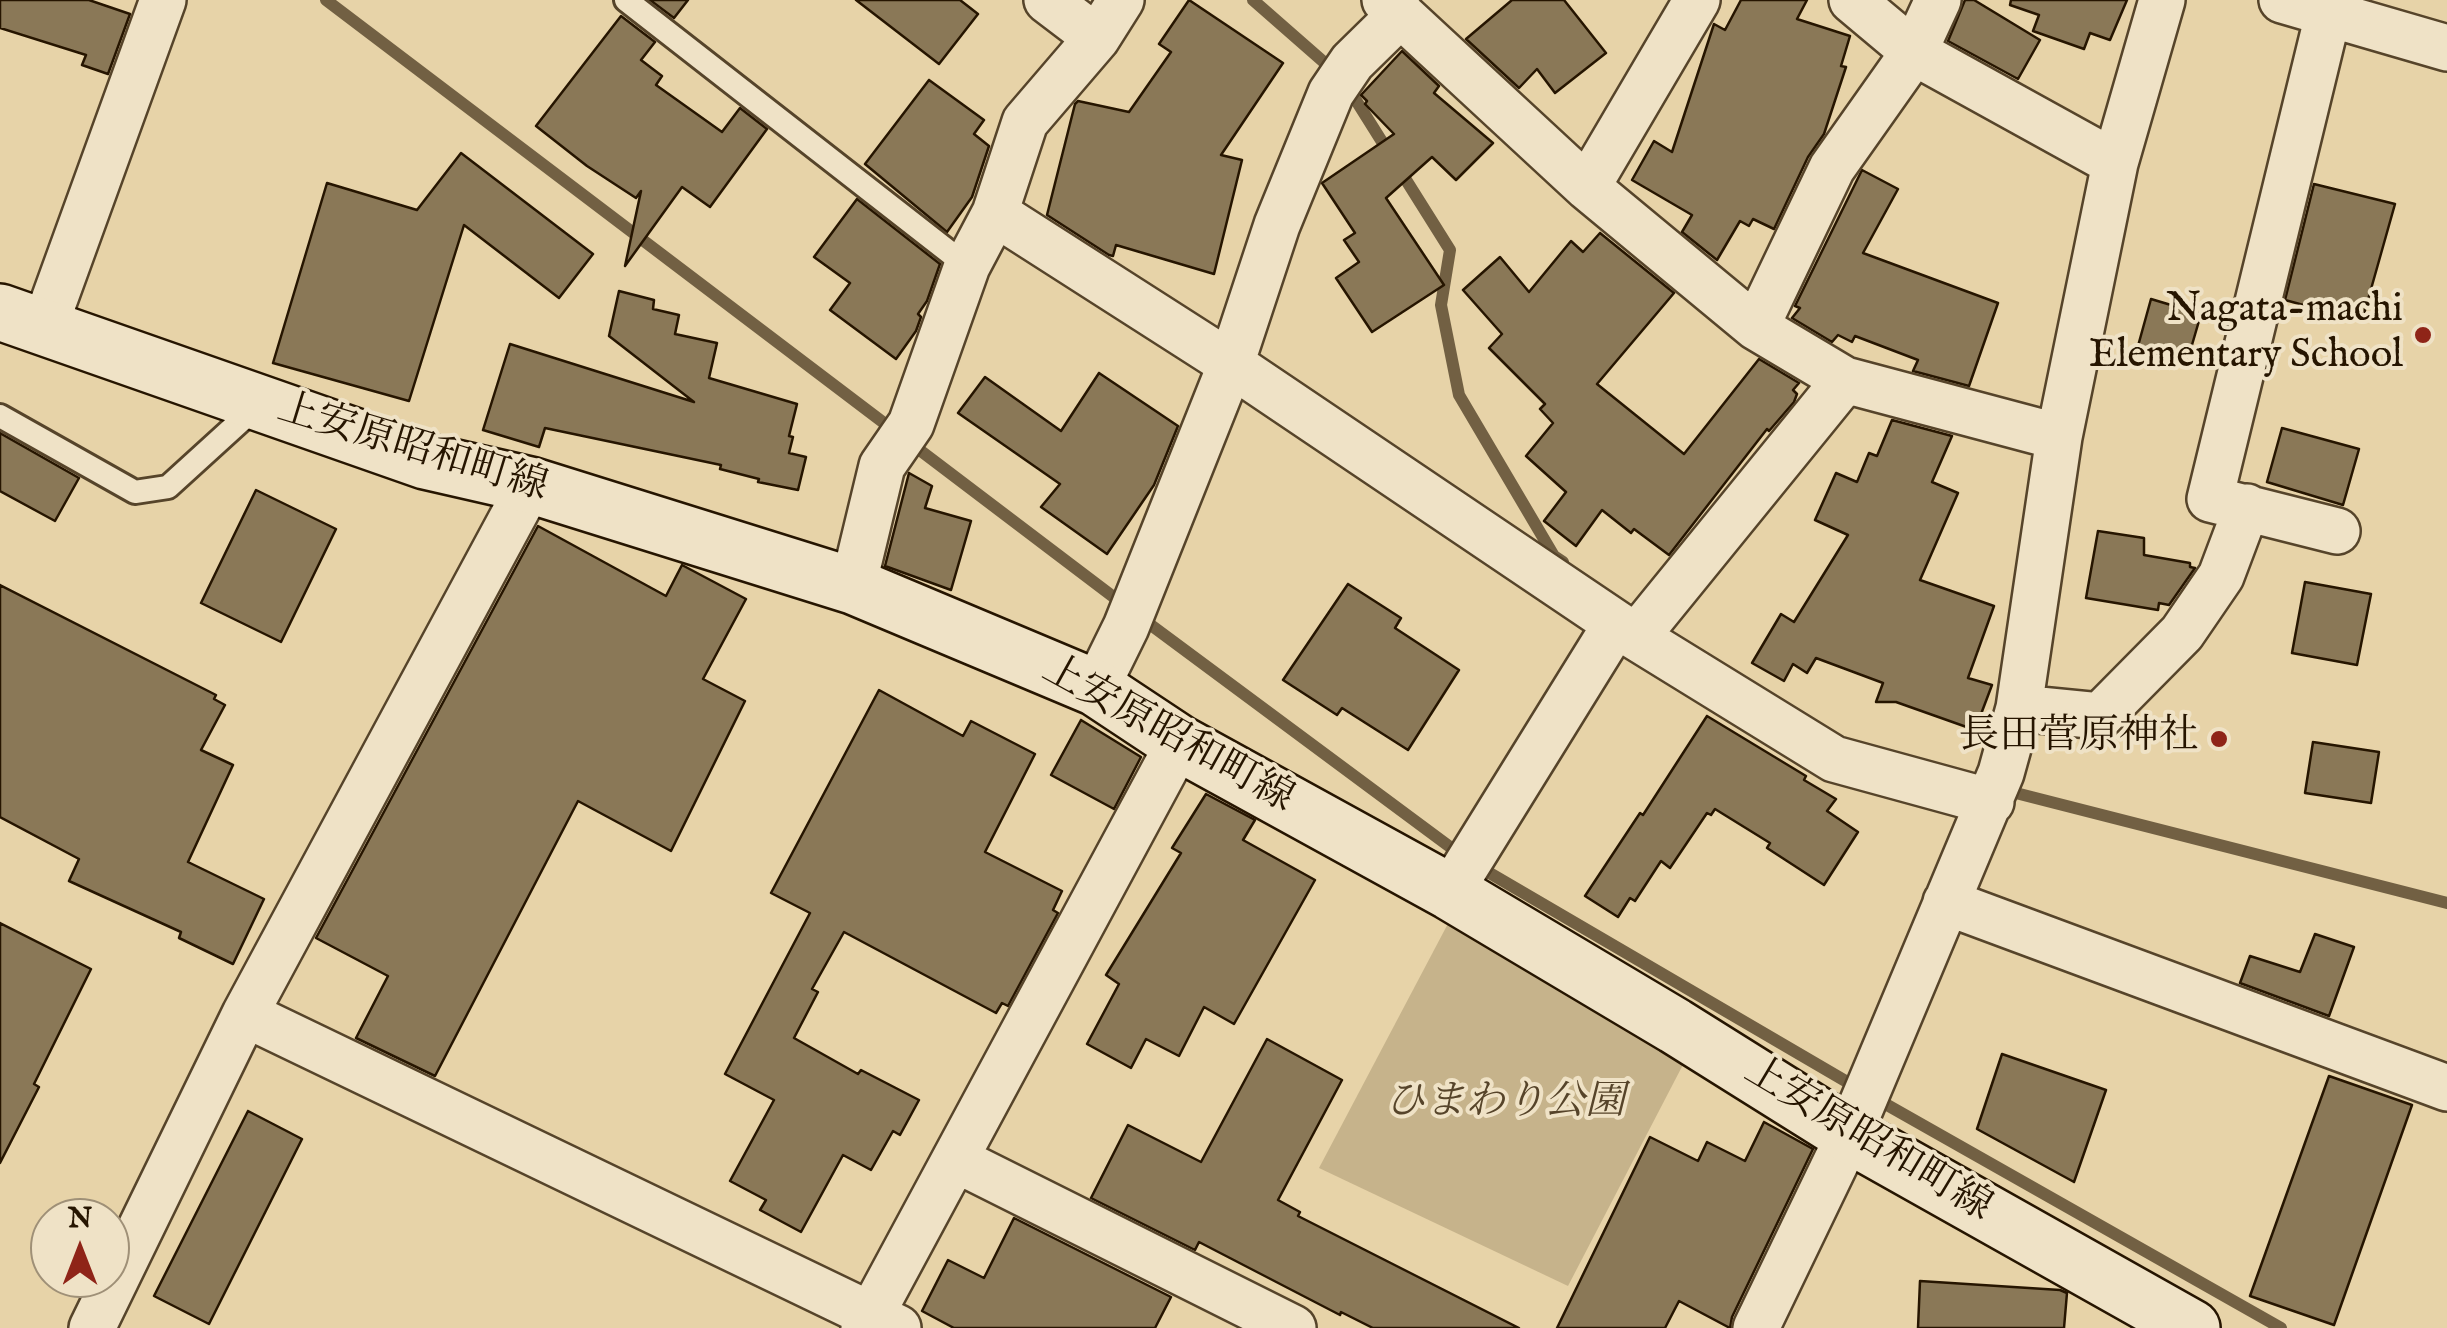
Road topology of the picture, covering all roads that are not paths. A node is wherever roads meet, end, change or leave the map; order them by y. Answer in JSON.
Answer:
{"nodes":[{"id":1,"x":163,"y":0,"type":"edge"},
{"id":2,"x":626,"y":0,"type":"edge"},
{"id":3,"x":1047,"y":0,"type":"edge"},
{"id":4,"x":1121,"y":0,"type":"edge"},
{"id":5,"x":1697,"y":0,"type":"edge"},
{"id":6,"x":1852,"y":0,"type":"edge"},
{"id":7,"x":1938,"y":0,"type":"edge"},
{"id":8,"x":2162,"y":0,"type":"edge"},
{"id":9,"x":2282,"y":0,"type":"edge"},
{"id":10,"x":1393,"y":7,"type":"edge"},
{"id":11,"x":2328,"y":15,"type":"junction"},
{"id":12,"x":1096,"y":38,"type":"junction"},
{"id":13,"x":2447,"y":48,"type":"edge"},
{"id":14,"x":1914,"y":52,"type":"junction"},
{"id":15,"x":2115,"y":163,"type":"junction"},
{"id":16,"x":1586,"y":187,"type":"junction"},
{"id":17,"x":994,"y":213,"type":"junction"},
{"id":18,"x":966,"y":266,"type":"junction"},
{"id":19,"x":22,"y":320,"type":"edge"},
{"id":20,"x":1756,"y":327,"type":"junction"},
{"id":21,"x":1231,"y":364,"type":"junction"},
{"id":22,"x":1845,"y":380,"type":"junction"},
{"id":23,"x":260,"y":404,"type":"junction"},
{"id":24,"x":0,"y":416,"type":"edge"},
{"id":25,"x":2059,"y":438,"type":"junction"},
{"id":26,"x":530,"y":486,"type":"junction"},
{"id":27,"x":2247,"y":507,"type":"junction"},
{"id":28,"x":2337,"y":531,"type":"dead end"},
{"id":29,"x":853,"y":586,"type":"junction"},
{"id":30,"x":1637,"y":622,"type":"junction"},
{"id":31,"x":1096,"y":688,"type":"junction"},
{"id":32,"x":2019,"y":708,"type":"junction"},
{"id":33,"x":1179,"y":742,"type":"junction"},
{"id":34,"x":1996,"y":788,"type":"junction"},
{"id":35,"x":1450,"y":892,"type":"junction"},
{"id":36,"x":1946,"y":902,"type":"junction"},
{"id":37,"x":245,"y":1014,"type":"junction"},
{"id":38,"x":2447,"y":1088,"type":"edge"},
{"id":39,"x":1849,"y":1135,"type":"junction"},
{"id":40,"x":955,"y":1160,"type":"junction"},
{"id":41,"x":878,"y":1323,"type":"edge"},
{"id":42,"x":92,"y":1328,"type":"edge"},
{"id":43,"x":1293,"y":1328,"type":"edge"},
{"id":44,"x":1756,"y":1328,"type":"edge"},
{"id":45,"x":2192,"y":1328,"type":"edge"}],
"edges":[{"from":1,"to":19,"type":"street"},
{"from":2,"to":18,"type":"lane"},
{"from":3,"to":12,"type":"street"},
{"from":4,"to":12,"type":"street"},
{"from":5,"to":16,"type":"street"},
{"from":6,"to":14,"type":"street"},
{"from":7,"to":14,"type":"street"},
{"from":8,"to":15,"type":"street"},
{"from":9,"to":11,"type":"street"},
{"from":10,"to":16,"type":"street"},
{"from":10,"to":21,"type":"street"},
{"from":11,"to":13,"type":"street"},
{"from":11,"to":27,"type":"street"},
{"from":12,"to":17,"type":"street"},
{"from":14,"to":15,"type":"street"},
{"from":14,"to":20,"type":"street"},
{"from":15,"to":25,"type":"street"},
{"from":16,"to":20,"type":"street"},
{"from":17,"to":18,"type":"street"},
{"from":17,"to":21,"type":"street"},
{"from":18,"to":29,"type":"street"},
{"from":19,"to":23,"type":"main road","name":"上安原昭和町線"},
{"from":20,"to":22,"type":"street"},
{"from":21,"to":30,"type":"street"},
{"from":21,"to":31,"type":"street"},
{"from":22,"to":25,"type":"street"},
{"from":22,"to":30,"type":"street"},
{"from":23,"to":24,"type":"lane"},
{"from":23,"to":26,"type":"main road","name":"上安原昭和町線"},
{"from":25,"to":32,"type":"street"},
{"from":26,"to":29,"type":"main road","name":"上安原昭和町線"},
{"from":26,"to":37,"type":"street"},
{"from":27,"to":28,"type":"street"},
{"from":27,"to":32,"type":"street"},
{"from":29,"to":31,"type":"main road","name":"上安原昭和町線"},
{"from":30,"to":34,"type":"street"},
{"from":30,"to":35,"type":"street"},
{"from":31,"to":33,"type":"main road","name":"上安原昭和町線"},
{"from":32,"to":34,"type":"street"},
{"from":33,"to":35,"type":"main road","name":"上安原昭和町線"},
{"from":33,"to":40,"type":"street"},
{"from":34,"to":36,"type":"street"},
{"from":35,"to":39,"type":"main road","name":"上安原昭和町線"},
{"from":36,"to":38,"type":"street"},
{"from":36,"to":39,"type":"street"},
{"from":37,"to":41,"type":"street"},
{"from":37,"to":42,"type":"street"},
{"from":39,"to":44,"type":"street"},
{"from":39,"to":45,"type":"main road","name":"上安原昭和町線"},
{"from":40,"to":41,"type":"street"},
{"from":40,"to":43,"type":"street"}]}
